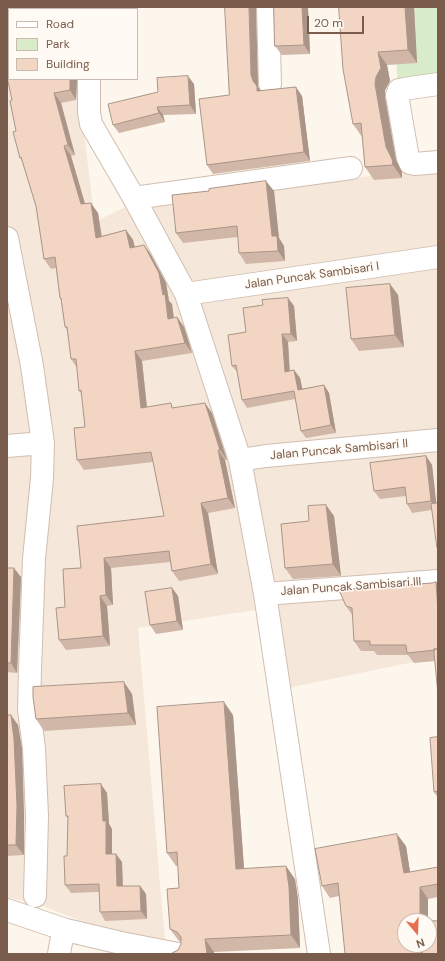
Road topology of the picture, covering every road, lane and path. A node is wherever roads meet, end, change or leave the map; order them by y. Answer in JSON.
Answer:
{"nodes":[{"id":1,"x":268,"y":7,"type":"edge"},
{"id":2,"x":89,"y":80,"type":"edge"},
{"id":3,"x":270,"y":84,"type":"dead end"},
{"id":4,"x":438,"y":84,"type":"edge"},
{"id":5,"x":438,"y":162,"type":"edge"},
{"id":6,"x":351,"y":168,"type":"dead end"},
{"id":7,"x":134,"y":198,"type":"junction"},
{"id":8,"x":7,"y":238,"type":"edge"},
{"id":9,"x":438,"y":257,"type":"edge"},
{"id":10,"x":186,"y":294,"type":"junction"},
{"id":11,"x":438,"y":440,"type":"edge"},
{"id":12,"x":43,"y":443,"type":"junction"},
{"id":13,"x":7,"y":446,"type":"edge"},
{"id":14,"x":240,"y":460,"type":"junction"},
{"id":15,"x":438,"y":580,"type":"edge"},
{"id":16,"x":265,"y":594,"type":"junction"},
{"id":17,"x":35,"y":896,"type":"dead end"},
{"id":18,"x":7,"y":910,"type":"edge"},
{"id":19,"x":66,"y":930,"type":"junction"},
{"id":20,"x":59,"y":954,"type":"edge"},
{"id":21,"x":178,"y":954,"type":"edge"},
{"id":22,"x":319,"y":954,"type":"edge"}],
"edges":[{"from":1,"to":3,"type":"street"},
{"from":2,"to":7,"type":"street"},
{"from":4,"to":5,"type":"street"},
{"from":6,"to":7,"type":"street"},
{"from":7,"to":10,"type":"street"},
{"from":8,"to":12,"type":"street"},
{"from":9,"to":10,"type":"street","name":"Jalan Puncak Sambisari I"},
{"from":10,"to":14,"type":"street"},
{"from":11,"to":14,"type":"street","name":"Jalan Puncak Sambisari II"},
{"from":12,"to":13,"type":"street"},
{"from":12,"to":17,"type":"street"},
{"from":14,"to":16,"type":"street"},
{"from":15,"to":16,"type":"street","name":"Jalan Puncak Sambisari III"},
{"from":16,"to":22,"type":"street"},
{"from":18,"to":19,"type":"street"},
{"from":19,"to":20,"type":"street"},
{"from":19,"to":21,"type":"street"}]}
